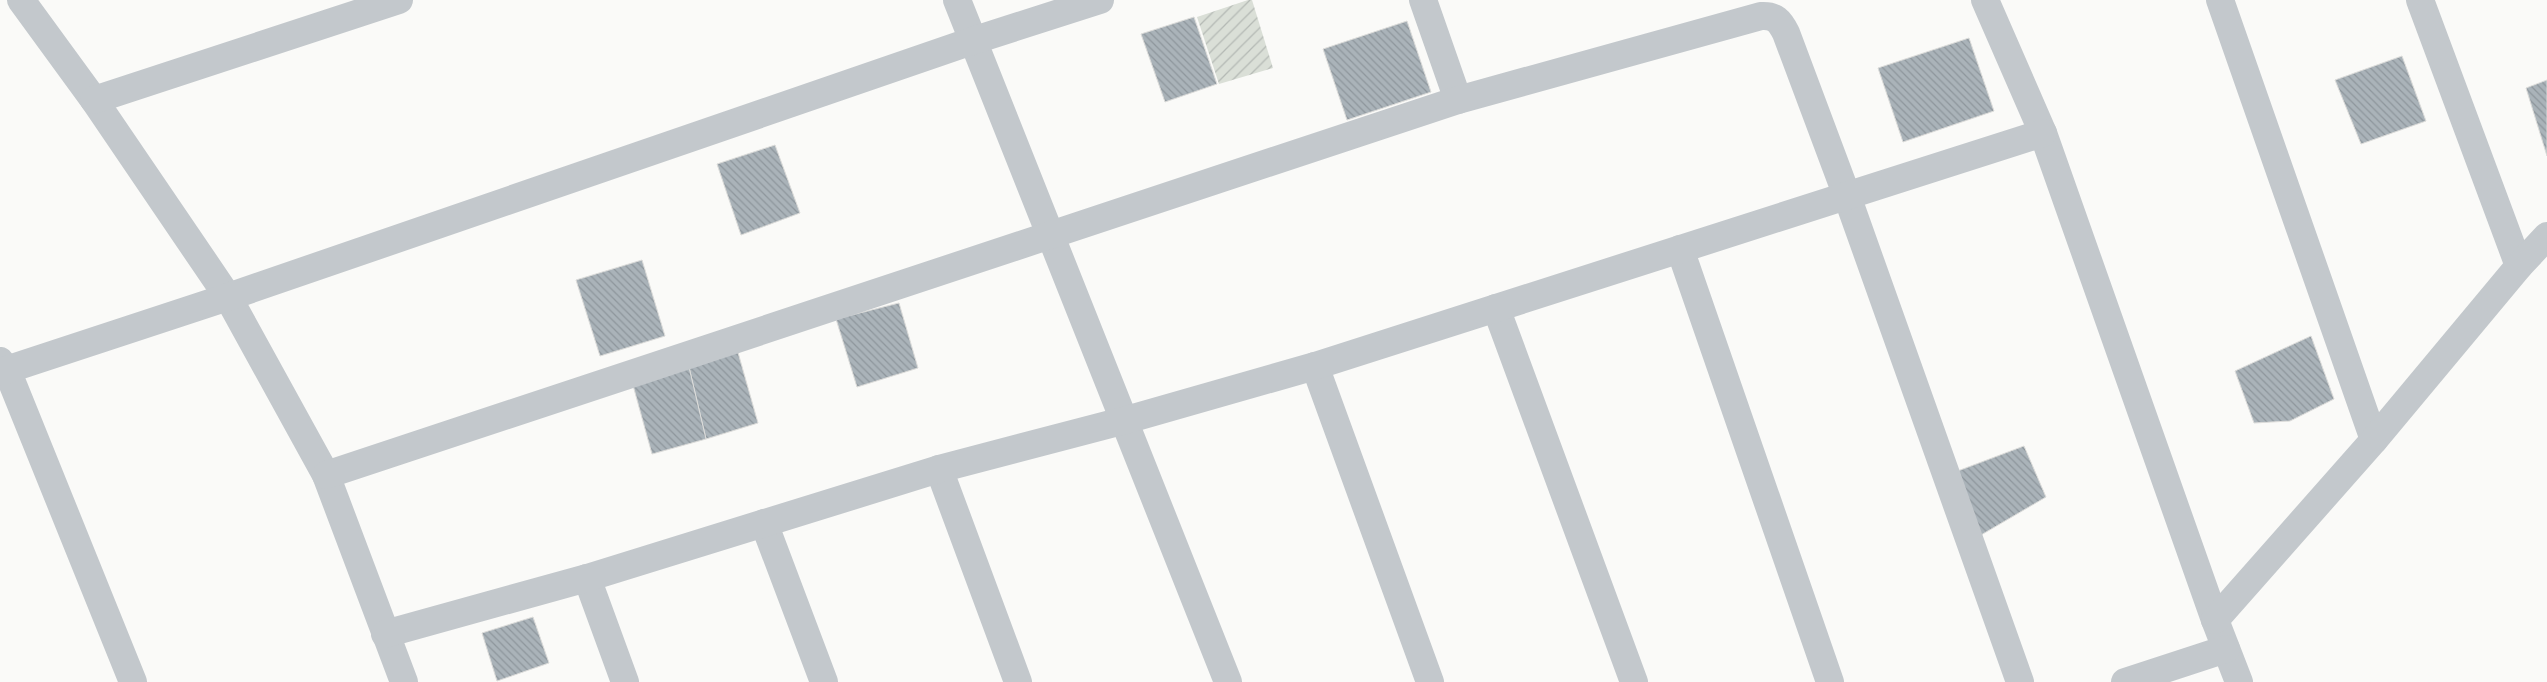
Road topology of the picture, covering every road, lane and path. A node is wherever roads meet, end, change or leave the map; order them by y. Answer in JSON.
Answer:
{"nodes":[{"id":1,"x":21,"y":0,"type":"edge"},
{"id":2,"x":398,"y":0,"type":"edge"},
{"id":3,"x":957,"y":0,"type":"edge"},
{"id":4,"x":1100,"y":0,"type":"edge"},
{"id":5,"x":1423,"y":0,"type":"edge"},
{"id":6,"x":1985,"y":0,"type":"edge"},
{"id":7,"x":2220,"y":0,"type":"edge"},
{"id":8,"x":2420,"y":0,"type":"edge"},
{"id":9,"x":972,"y":41,"type":"junction"},
{"id":10,"x":94,"y":100,"type":"junction"},
{"id":11,"x":1458,"y":100,"type":"junction"},
{"id":12,"x":2043,"y":133,"type":"junction"},
{"id":13,"x":1847,"y":196,"type":"junction"},
{"id":14,"x":1051,"y":234,"type":"junction"},
{"id":15,"x":2547,"y":236,"type":"edge"},
{"id":16,"x":1680,"y":249,"type":"junction"},
{"id":17,"x":2519,"y":266,"type":"junction"},
{"id":18,"x":228,"y":297,"type":"junction"},
{"id":19,"x":1496,"y":308,"type":"junction"},
{"id":20,"x":1315,"y":366,"type":"junction"},
{"id":21,"x":2,"y":367,"type":"edge"},
{"id":22,"x":1126,"y":420,"type":"junction"},
{"id":23,"x":2374,"y":440,"type":"junction"},
{"id":24,"x":939,"y":469,"type":"junction"},
{"id":25,"x":326,"y":475,"type":"junction"},
{"id":26,"x":764,"y":523,"type":"junction"},
{"id":27,"x":587,"y":578,"type":"junction"},
{"id":28,"x":2214,"y":620,"type":"junction"},
{"id":29,"x":385,"y":634,"type":"junction"},
{"id":30,"x":2226,"y":650,"type":"junction"},
{"id":31,"x":133,"y":682,"type":"edge"},
{"id":32,"x":404,"y":682,"type":"edge"},
{"id":33,"x":625,"y":682,"type":"edge"},
{"id":34,"x":824,"y":682,"type":"edge"},
{"id":35,"x":1018,"y":682,"type":"edge"},
{"id":36,"x":1228,"y":682,"type":"edge"},
{"id":37,"x":1430,"y":682,"type":"edge"},
{"id":38,"x":1634,"y":682,"type":"edge"},
{"id":39,"x":1830,"y":682,"type":"edge"},
{"id":40,"x":2020,"y":682,"type":"edge"},
{"id":41,"x":2125,"y":682,"type":"edge"},
{"id":42,"x":2239,"y":682,"type":"edge"}],
"edges":[{"from":1,"to":10,"type":"street"},
{"from":2,"to":10,"type":"street"},
{"from":3,"to":9,"type":"street"},
{"from":4,"to":9,"type":"street"},
{"from":5,"to":11,"type":"street"},
{"from":6,"to":12,"type":"street"},
{"from":7,"to":23,"type":"street"},
{"from":8,"to":17,"type":"street"},
{"from":9,"to":14,"type":"street"},
{"from":9,"to":18,"type":"street"},
{"from":10,"to":18,"type":"street"},
{"from":11,"to":13,"type":"street"},
{"from":11,"to":14,"type":"street"},
{"from":12,"to":13,"type":"street"},
{"from":12,"to":28,"type":"street"},
{"from":13,"to":16,"type":"street"},
{"from":13,"to":40,"type":"street"},
{"from":14,"to":22,"type":"street"},
{"from":14,"to":25,"type":"street"},
{"from":15,"to":17,"type":"street"},
{"from":16,"to":19,"type":"street"},
{"from":16,"to":39,"type":"street"},
{"from":17,"to":23,"type":"street"},
{"from":18,"to":21,"type":"street"},
{"from":18,"to":25,"type":"street"},
{"from":19,"to":20,"type":"street"},
{"from":19,"to":38,"type":"street"},
{"from":20,"to":22,"type":"street"},
{"from":20,"to":37,"type":"street"},
{"from":21,"to":31,"type":"street"},
{"from":22,"to":24,"type":"street"},
{"from":22,"to":36,"type":"street"},
{"from":23,"to":28,"type":"street"},
{"from":24,"to":26,"type":"street"},
{"from":24,"to":35,"type":"street"},
{"from":25,"to":29,"type":"street"},
{"from":26,"to":27,"type":"street"},
{"from":26,"to":34,"type":"street"},
{"from":27,"to":29,"type":"street"},
{"from":27,"to":33,"type":"street"},
{"from":28,"to":30,"type":"street"},
{"from":29,"to":32,"type":"street"},
{"from":30,"to":41,"type":"street"},
{"from":30,"to":42,"type":"street"}]}
